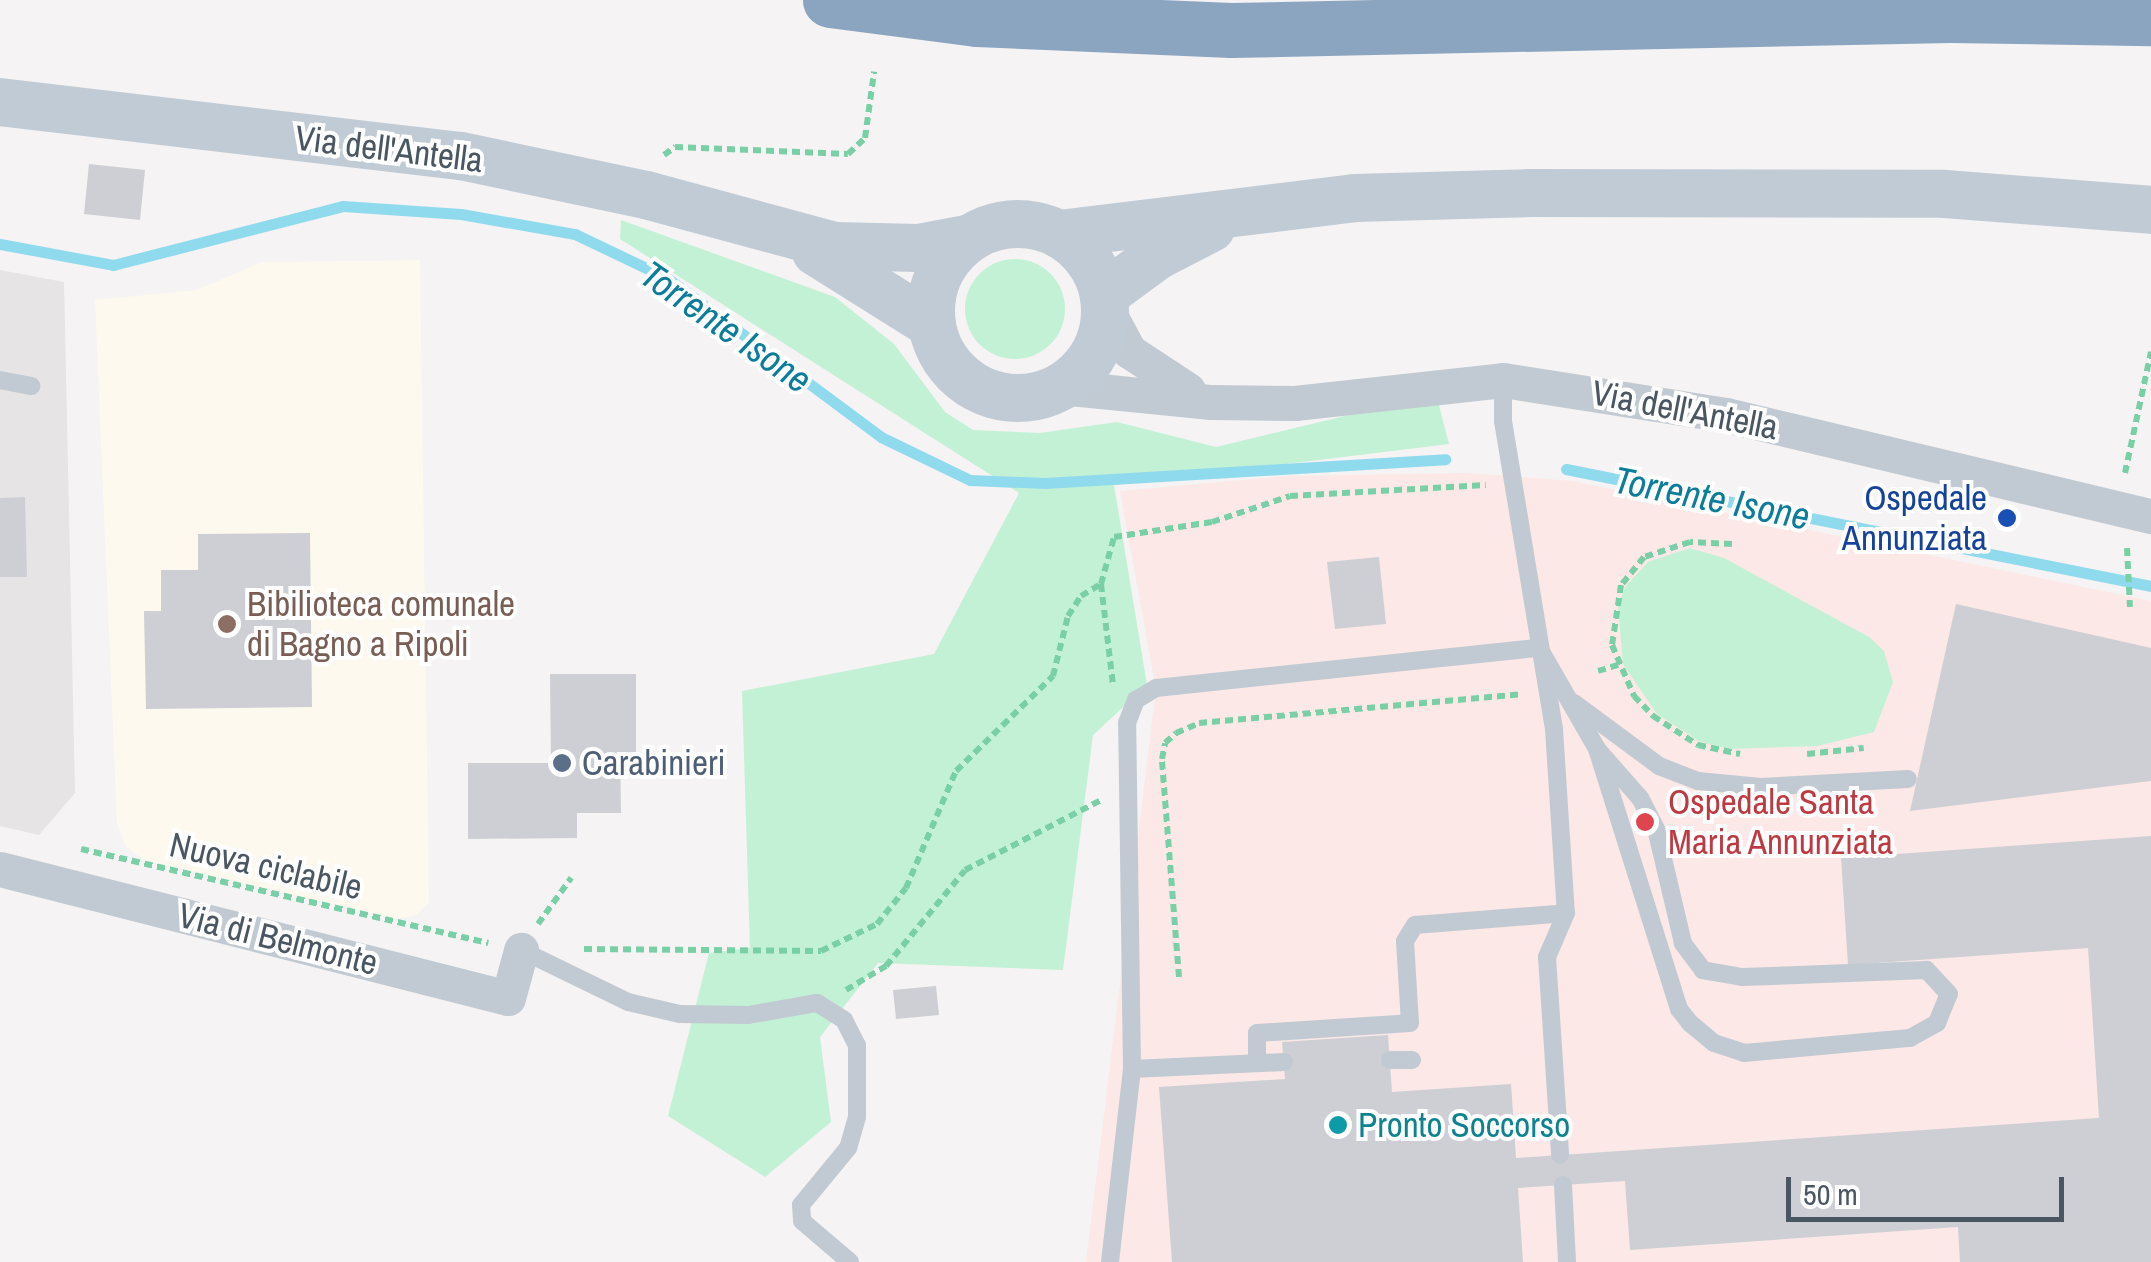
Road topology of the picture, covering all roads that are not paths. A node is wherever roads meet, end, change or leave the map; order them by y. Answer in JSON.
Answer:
{"nodes":[{"id":1,"x":830,"y":0,"type":"edge"},
{"id":2,"x":2151,"y":18,"type":"edge"},
{"id":3,"x":0,"y":102,"type":"edge"},
{"id":4,"x":1266,"y":208,"type":"junction"},
{"id":5,"x":2151,"y":210,"type":"edge"},
{"id":6,"x":772,"y":232,"type":"junction"},
{"id":7,"x":1059,"y":234,"type":"junction"},
{"id":8,"x":968,"y":239,"type":"junction"},
{"id":9,"x":1104,"y":300,"type":"junction"},
{"id":10,"x":931,"y":324,"type":"junction"},
{"id":11,"x":0,"y":380,"type":"edge"},
{"id":12,"x":1503,"y":380,"type":"junction"},
{"id":13,"x":31,"y":386,"type":"dead end"},
{"id":14,"x":1060,"y":387,"type":"junction"},
{"id":15,"x":1211,"y":402,"type":"junction"},
{"id":16,"x":2151,"y":516,"type":"edge"},
{"id":17,"x":1539,"y":648,"type":"junction"},
{"id":18,"x":1566,"y":696,"type":"junction"},
{"id":19,"x":1597,"y":749,"type":"junction"},
{"id":20,"x":1908,"y":779,"type":"dead end"},
{"id":21,"x":0,"y":869,"type":"edge"},
{"id":22,"x":1566,"y":913,"type":"junction"},
{"id":23,"x":520,"y":950,"type":"joint"},
{"id":24,"x":1390,"y":1060,"type":"dead end"},
{"id":25,"x":1412,"y":1060,"type":"dead end"},
{"id":26,"x":1284,"y":1062,"type":"dead end"},
{"id":27,"x":1258,"y":1063,"type":"junction"},
{"id":28,"x":1132,"y":1069,"type":"junction"},
{"id":29,"x":1560,"y":1155,"type":"dead end"},
{"id":30,"x":1563,"y":1185,"type":"dead end"},
{"id":31,"x":850,"y":1262,"type":"edge"},
{"id":32,"x":1110,"y":1262,"type":"edge"},
{"id":33,"x":1567,"y":1262,"type":"edge"}],
"edges":[{"from":1,"to":2,"type":"highway"},
{"from":3,"to":6,"type":"street","name":"Via dell'Antella"},
{"from":4,"to":5,"type":"street"},
{"from":4,"to":7,"type":"street"},
{"from":4,"to":9,"type":"street"},
{"from":6,"to":8,"type":"street","name":"Via dell'Antella"},
{"from":6,"to":10,"type":"street","name":"Via dell'Antella"},
{"from":7,"to":8,"type":"street","name":"Via dell'Antella"},
{"from":7,"to":9,"type":"street","name":"Via dell'Antella"},
{"from":8,"to":10,"type":"street"},
{"from":9,"to":14,"type":"street"},
{"from":9,"to":15,"type":"street","name":"Via dell'Antella"},
{"from":10,"to":14,"type":"street","name":"Via dell'Antella"},
{"from":11,"to":13,"type":"lane"},
{"from":12,"to":15,"type":"street","name":"Via dell'Antella"},
{"from":12,"to":16,"type":"street","name":"Via dell'Antella"},
{"from":12,"to":17,"type":"lane"},
{"from":14,"to":15,"type":"street","name":"Via dell'Antella"},
{"from":17,"to":18,"type":"lane"},
{"from":17,"to":22,"type":"lane"},
{"from":17,"to":28,"type":"lane"},
{"from":18,"to":19,"type":"lane"},
{"from":18,"to":20,"type":"lane"},
{"from":19,"to":19,"type":"lane"},
{"from":21,"to":23,"type":"street","name":"Via di Belmonte"},
{"from":22,"to":27,"type":"lane"},
{"from":22,"to":29,"type":"lane"},
{"from":23,"to":31,"type":"lane"},
{"from":24,"to":25,"type":"lane"},
{"from":26,"to":27,"type":"lane"},
{"from":27,"to":28,"type":"lane"},
{"from":28,"to":32,"type":"lane"},
{"from":30,"to":33,"type":"lane"}]}
